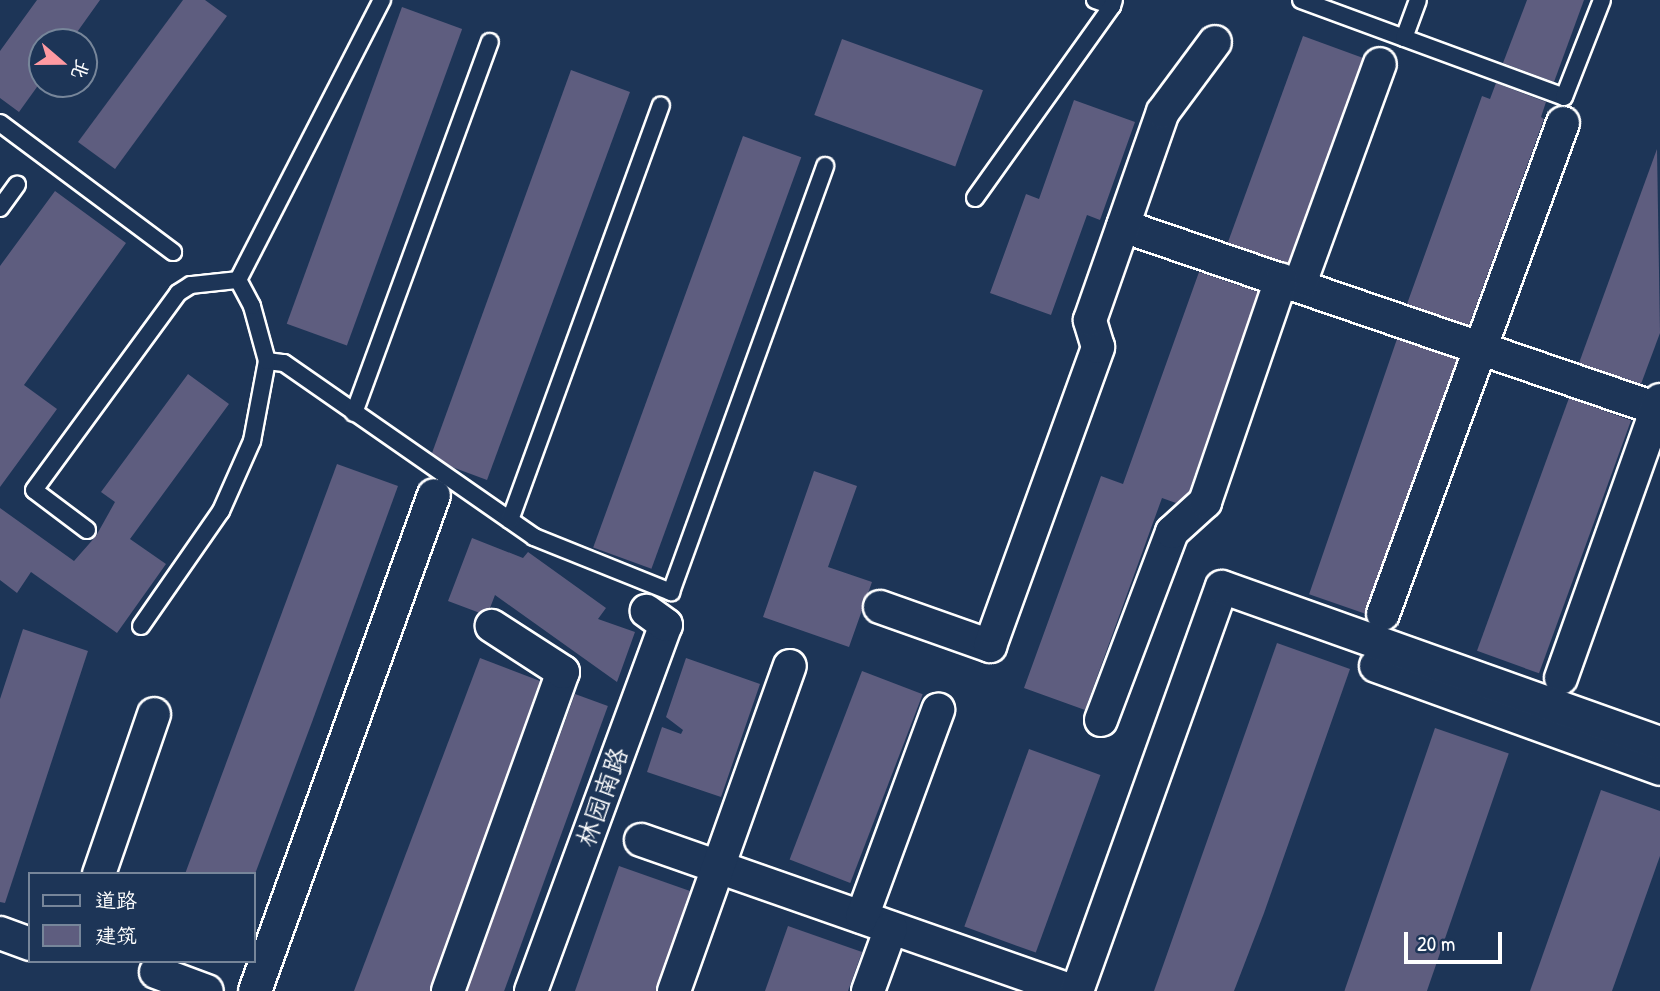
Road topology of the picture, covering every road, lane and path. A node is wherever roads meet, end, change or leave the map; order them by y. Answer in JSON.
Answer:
{"nodes":[{"id":1,"x":382,"y":0,"type":"edge"},
{"id":2,"x":1095,"y":0,"type":"edge"},
{"id":3,"x":1301,"y":0,"type":"edge"},
{"id":4,"x":1418,"y":0,"type":"edge"},
{"id":5,"x":1602,"y":0,"type":"edge"},
{"id":6,"x":1113,"y":3,"type":"edge"},
{"id":7,"x":1404,"y":38,"type":"junction"},
{"id":8,"x":1214,"y":42,"type":"dead end"},
{"id":9,"x":490,"y":43,"type":"dead end"},
{"id":10,"x":1380,"y":64,"type":"dead end"},
{"id":11,"x":662,"y":106,"type":"dead end"},
{"id":12,"x":0,"y":123,"type":"edge"},
{"id":13,"x":1563,"y":123,"type":"dead end"},
{"id":14,"x":825,"y":166,"type":"dead end"},
{"id":15,"x":17,"y":186,"type":"dead end"},
{"id":16,"x":975,"y":198,"type":"dead end"},
{"id":17,"x":0,"y":208,"type":"edge"},
{"id":18,"x":1123,"y":226,"type":"junction"},
{"id":19,"x":173,"y":252,"type":"dead end"},
{"id":20,"x":238,"y":280,"type":"junction"},
{"id":21,"x":1290,"y":283,"type":"junction"},
{"id":22,"x":1480,"y":348,"type":"junction"},
{"id":23,"x":267,"y":361,"type":"junction"},
{"id":24,"x":1659,"y":406,"type":"edge"},
{"id":25,"x":354,"y":412,"type":"junction"},
{"id":26,"x":434,"y":495,"type":"dead end"},
{"id":27,"x":510,"y":520,"type":"junction"},
{"id":28,"x":87,"y":530,"type":"dead end"},
{"id":29,"x":880,"y":607,"type":"dead end"},
{"id":30,"x":647,"y":611,"type":"dead end"},
{"id":31,"x":1383,"y":614,"type":"dead end"},
{"id":32,"x":141,"y":626,"type":"dead end"},
{"id":33,"x":492,"y":626,"type":"dead end"},
{"id":34,"x":790,"y":666,"type":"dead end"},
{"id":35,"x":1376,"y":666,"type":"dead end"},
{"id":36,"x":1561,"y":678,"type":"dead end"},
{"id":37,"x":938,"y":710,"type":"dead end"},
{"id":38,"x":154,"y":714,"type":"dead end"},
{"id":39,"x":1101,"y":720,"type":"dead end"},
{"id":40,"x":1660,"y":743,"type":"edge"},
{"id":41,"x":1660,"y":769,"type":"edge"},
{"id":42,"x":641,"y":840,"type":"dead end"},
{"id":43,"x":719,"y":867,"type":"junction"},
{"id":44,"x":100,"y":872,"type":"edge"},
{"id":45,"x":876,"y":923,"type":"junction"},
{"id":46,"x":0,"y":933,"type":"edge"},
{"id":47,"x":28,"y":943,"type":"edge"},
{"id":48,"x":156,"y":972,"type":"dead end"},
{"id":49,"x":206,"y":991,"type":"edge"},
{"id":50,"x":255,"y":991,"type":"edge"},
{"id":51,"x":448,"y":991,"type":"edge"},
{"id":52,"x":531,"y":991,"type":"edge"},
{"id":53,"x":674,"y":991,"type":"edge"},
{"id":54,"x":867,"y":991,"type":"edge"},
{"id":55,"x":1075,"y":991,"type":"edge"}],
"edges":[{"from":1,"to":20,"type":"lane"},
{"from":2,"to":6,"type":"lane"},
{"from":3,"to":7,"type":"lane"},
{"from":4,"to":7,"type":"lane"},
{"from":5,"to":7,"type":"lane"},
{"from":6,"to":16,"type":"lane"},
{"from":8,"to":18,"type":"street"},
{"from":9,"to":25,"type":"lane"},
{"from":10,"to":21,"type":"street"},
{"from":11,"to":27,"type":"lane"},
{"from":12,"to":19,"type":"lane"},
{"from":13,"to":22,"type":"street"},
{"from":14,"to":27,"type":"lane"},
{"from":15,"to":17,"type":"lane"},
{"from":18,"to":21,"type":"street"},
{"from":18,"to":29,"type":"street"},
{"from":20,"to":23,"type":"lane"},
{"from":20,"to":28,"type":"lane"},
{"from":21,"to":22,"type":"street"},
{"from":21,"to":39,"type":"street"},
{"from":22,"to":24,"type":"street"},
{"from":22,"to":31,"type":"street"},
{"from":23,"to":25,"type":"lane"},
{"from":23,"to":32,"type":"lane"},
{"from":24,"to":36,"type":"street"},
{"from":25,"to":27,"type":"lane"},
{"from":26,"to":50,"type":"street"},
{"from":30,"to":52,"type":"street","name":"林园南路"},
{"from":33,"to":51,"type":"street"},
{"from":34,"to":43,"type":"street"},
{"from":35,"to":41,"type":"street"},
{"from":37,"to":45,"type":"street"},
{"from":38,"to":44,"type":"street"},
{"from":40,"to":55,"type":"street"},
{"from":42,"to":43,"type":"street"},
{"from":43,"to":45,"type":"street"},
{"from":43,"to":53,"type":"street"},
{"from":45,"to":54,"type":"street"},
{"from":45,"to":55,"type":"street"},
{"from":46,"to":47,"type":"street"},
{"from":48,"to":49,"type":"street"}]}
